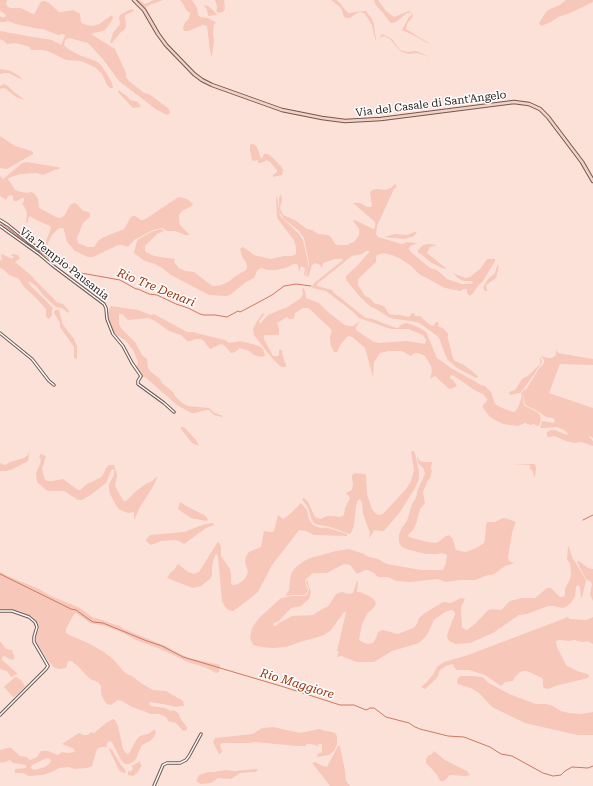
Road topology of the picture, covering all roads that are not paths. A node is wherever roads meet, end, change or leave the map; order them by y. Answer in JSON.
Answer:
{"nodes":[{"id":1,"x":134,"y":0,"type":"edge"},
{"id":2,"x":593,"y":182,"type":"edge"},
{"id":3,"x":0,"y":220,"type":"edge"},
{"id":4,"x":0,"y":226,"type":"edge"},
{"id":5,"x":42,"y":251,"type":"dead end"},
{"id":6,"x":0,"y":333,"type":"edge"},
{"id":7,"x":54,"y":385,"type":"dead end"},
{"id":8,"x":174,"y":412,"type":"dead end"},
{"id":9,"x":0,"y":611,"type":"edge"},
{"id":10,"x":0,"y":715,"type":"edge"},
{"id":11,"x":201,"y":734,"type":"dead end"},
{"id":12,"x":154,"y":786,"type":"edge"}],
"edges":[{"from":1,"to":2,"type":"main road","name":"Via del Casale di Sant'Angelo"},
{"from":3,"to":5,"type":"street"},
{"from":4,"to":8,"type":"street","name":"Via Tempio Pausania"},
{"from":6,"to":7,"type":"street"},
{"from":9,"to":10,"type":"street"},
{"from":11,"to":12,"type":"street"}]}
